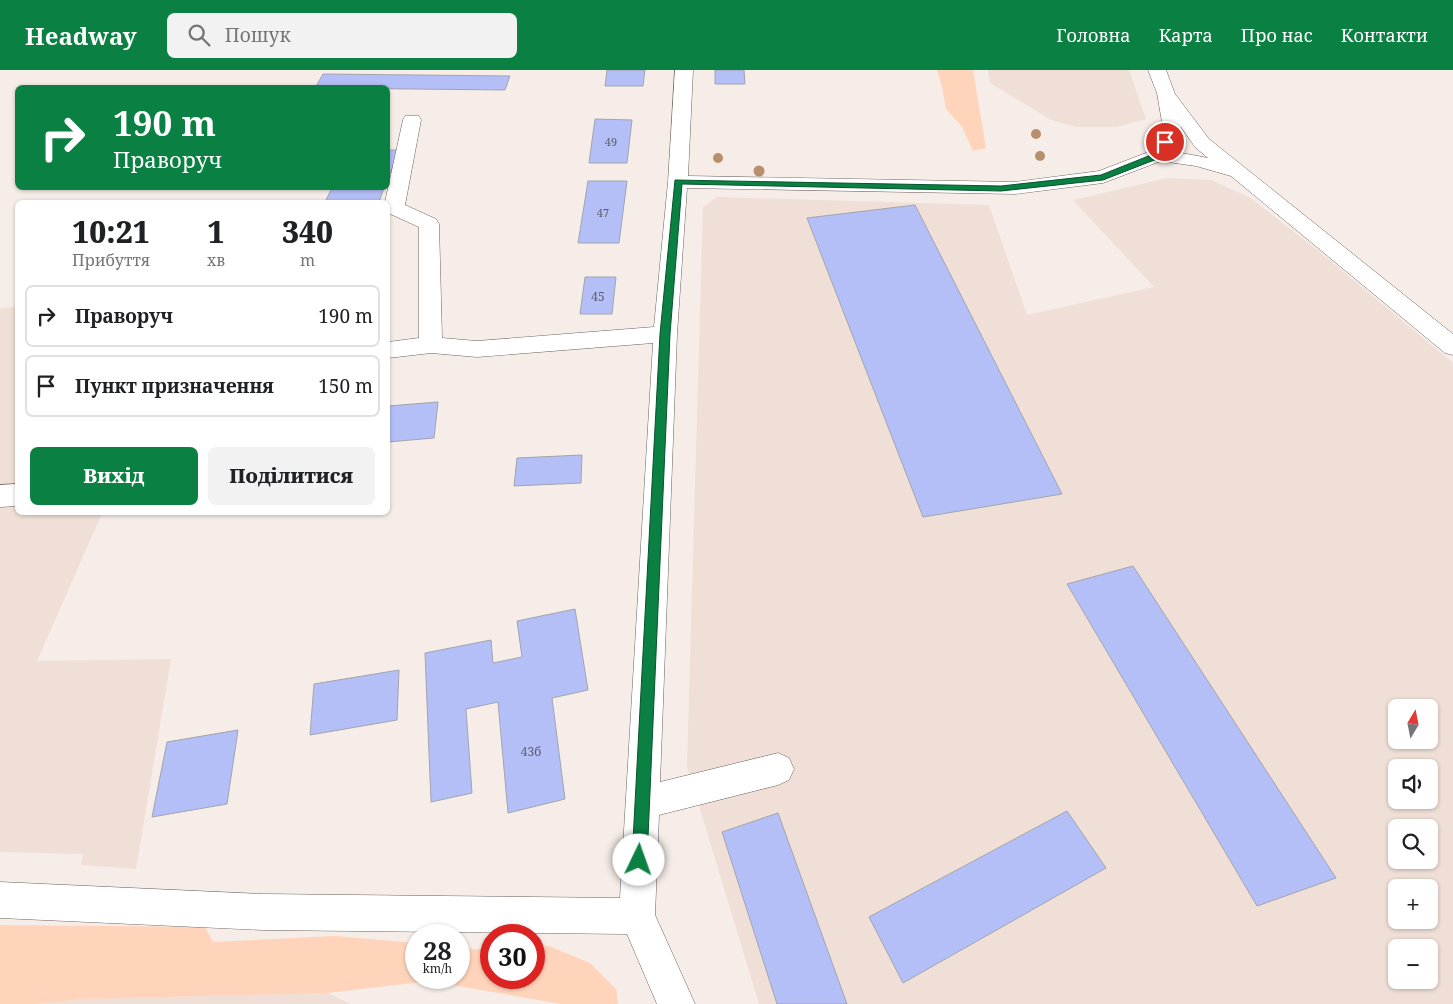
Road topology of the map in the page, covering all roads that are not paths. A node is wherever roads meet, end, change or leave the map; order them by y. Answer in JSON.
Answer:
{"nodes":[{"id":1,"x":684,"y":70,"type":"edge"},
{"id":2,"x":1157,"y":70,"type":"edge"},
{"id":3,"x":1166,"y":93,"type":"junction"},
{"id":4,"x":412,"y":120,"type":"dead end"},
{"id":5,"x":1159,"y":155,"type":"junction"},
{"id":6,"x":1248,"y":179,"type":"junction"},
{"id":7,"x":678,"y":182,"type":"junction"},
{"id":8,"x":665,"y":334,"type":"junction"},
{"id":9,"x":431,"y":345,"type":"junction"},
{"id":10,"x":1453,"y":347,"type":"edge"},
{"id":11,"x":390,"y":350,"type":"edge"},
{"id":12,"x":15,"y":495,"type":"edge"},
{"id":13,"x":0,"y":496,"type":"edge"},
{"id":14,"x":778,"y":768,"type":"dead end"},
{"id":15,"x":642,"y":803,"type":"junction"},
{"id":16,"x":0,"y":900,"type":"edge"},
{"id":17,"x":637,"y":916,"type":"junction"},
{"id":18,"x":676,"y":1004,"type":"edge"}],
"edges":[{"from":1,"to":7,"type":"street"},
{"from":2,"to":3,"type":"street"},
{"from":3,"to":5,"type":"street"},
{"from":3,"to":6,"type":"street"},
{"from":4,"to":9,"type":"street"},
{"from":5,"to":6,"type":"street"},
{"from":5,"to":7,"type":"street"},
{"from":6,"to":10,"type":"street"},
{"from":7,"to":8,"type":"street"},
{"from":8,"to":9,"type":"street"},
{"from":8,"to":15,"type":"street"},
{"from":9,"to":11,"type":"street"},
{"from":12,"to":13,"type":"street"},
{"from":14,"to":15,"type":"street"},
{"from":15,"to":17,"type":"street"},
{"from":16,"to":17,"type":"street"},
{"from":17,"to":18,"type":"street"}]}
